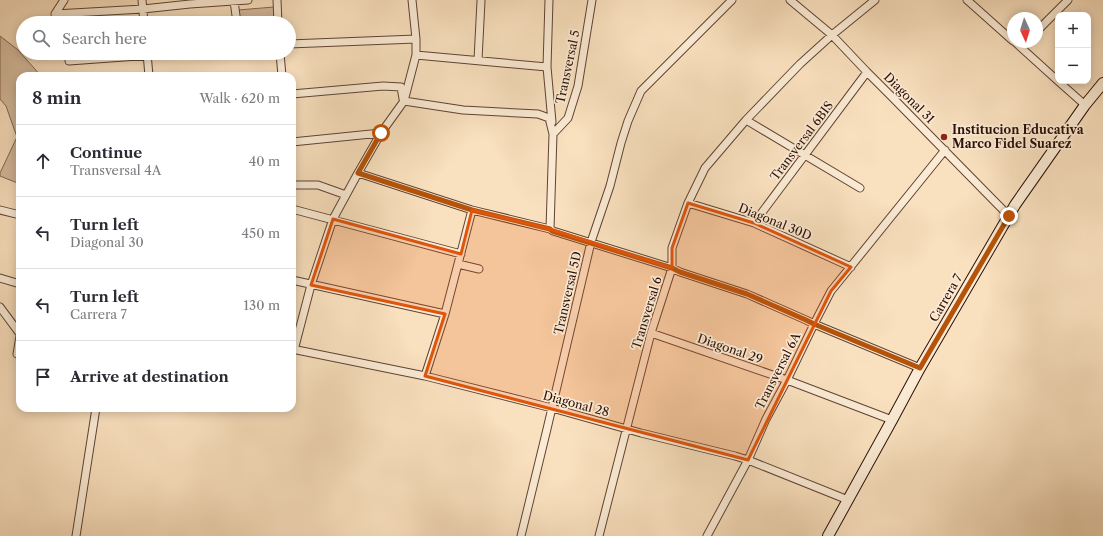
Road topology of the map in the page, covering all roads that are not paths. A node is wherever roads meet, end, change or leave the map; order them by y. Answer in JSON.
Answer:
{"nodes":[{"id":1,"x":64,"y":0,"type":"edge"},
{"id":2,"x":142,"y":0,"type":"edge"},
{"id":3,"x":248,"y":0,"type":"edge"},
{"id":4,"x":277,"y":0,"type":"edge"},
{"id":5,"x":412,"y":0,"type":"edge"},
{"id":6,"x":549,"y":0,"type":"edge"},
{"id":7,"x":592,"y":0,"type":"edge"},
{"id":8,"x":732,"y":0,"type":"edge"},
{"id":9,"x":790,"y":0,"type":"edge"},
{"id":10,"x":875,"y":0,"type":"edge"},
{"id":11,"x":967,"y":0,"type":"edge"},
{"id":12,"x":234,"y":1,"type":"junction"},
{"id":13,"x":481,"y":1,"type":"dead end"},
{"id":14,"x":1063,"y":2,"type":"edge"},
{"id":15,"x":143,"y":9,"type":"junction"},
{"id":16,"x":144,"y":16,"type":"edge"},
{"id":17,"x":235,"y":16,"type":"edge"},
{"id":18,"x":278,"y":16,"type":"edge"},
{"id":19,"x":1043,"y":24,"type":"edge"},
{"id":20,"x":832,"y":35,"type":"junction"},
{"id":21,"x":1007,"y":35,"type":"edge"},
{"id":22,"x":416,"y":39,"type":"junction"},
{"id":23,"x":296,"y":44,"type":"edge"},
{"id":24,"x":1027,"y":48,"type":"edge"},
{"id":25,"x":416,"y":55,"type":"junction"},
{"id":26,"x":80,"y":60,"type":"edge"},
{"id":27,"x":148,"y":60,"type":"edge"},
{"id":28,"x":281,"y":60,"type":"edge"},
{"id":29,"x":478,"y":60,"type":"junction"},
{"id":30,"x":69,"y":61,"type":"dead end"},
{"id":31,"x":547,"y":67,"type":"junction"},
{"id":32,"x":149,"y":72,"type":"edge"},
{"id":33,"x":282,"y":72,"type":"edge"},
{"id":34,"x":867,"y":72,"type":"junction"},
{"id":35,"x":1055,"y":78,"type":"edge"},
{"id":36,"x":1103,"y":83,"type":"edge"},
{"id":37,"x":1061,"y":84,"type":"edge"},
{"id":38,"x":296,"y":94,"type":"edge"},
{"id":39,"x":404,"y":101,"type":"junction"},
{"id":40,"x":1085,"y":105,"type":"junction"},
{"id":41,"x":746,"y":120,"type":"junction"},
{"id":42,"x":381,"y":133,"type":"junction"},
{"id":43,"x":553,"y":134,"type":"junction"},
{"id":44,"x":296,"y":142,"type":"edge"},
{"id":45,"x":945,"y":150,"type":"junction"},
{"id":46,"x":805,"y":155,"type":"junction"},
{"id":47,"x":358,"y":173,"type":"junction"},
{"id":48,"x":296,"y":185,"type":"edge"},
{"id":49,"x":860,"y":188,"type":"dead end"},
{"id":50,"x":346,"y":195,"type":"junction"},
{"id":51,"x":688,"y":203,"type":"junction"},
{"id":52,"x":0,"y":210,"type":"edge"},
{"id":53,"x":296,"y":210,"type":"edge"},
{"id":54,"x":472,"y":210,"type":"junction"},
{"id":55,"x":16,"y":214,"type":"edge"},
{"id":56,"x":1009,"y":216,"type":"junction"},
{"id":57,"x":333,"y":219,"type":"junction"},
{"id":58,"x":754,"y":223,"type":"junction"},
{"id":59,"x":550,"y":229,"type":"junction"},
{"id":60,"x":591,"y":242,"type":"junction"},
{"id":61,"x":461,"y":254,"type":"junction"},
{"id":62,"x":458,"y":264,"type":"junction"},
{"id":63,"x":851,"y":267,"type":"junction"},
{"id":64,"x":672,"y":268,"type":"junction"},
{"id":65,"x":479,"y":269,"type":"dead end"},
{"id":66,"x":0,"y":278,"type":"edge"},
{"id":67,"x":296,"y":281,"type":"edge"},
{"id":68,"x":16,"y":283,"type":"edge"},
{"id":69,"x":311,"y":284,"type":"junction"},
{"id":70,"x":0,"y":307,"type":"edge"},
{"id":71,"x":445,"y":314,"type":"junction"},
{"id":72,"x":814,"y":324,"type":"junction"},
{"id":73,"x":16,"y":329,"type":"edge"},
{"id":74,"x":651,"y":333,"type":"junction"},
{"id":75,"x":296,"y":339,"type":"edge"},
{"id":76,"x":296,"y":351,"type":"edge"},
{"id":77,"x":920,"y":368,"type":"junction"},
{"id":78,"x":425,"y":376,"type":"junction"},
{"id":79,"x":787,"y":380,"type":"junction"},
{"id":80,"x":552,"y":408,"type":"junction"},
{"id":81,"x":95,"y":412,"type":"edge"},
{"id":82,"x":892,"y":420,"type":"junction"},
{"id":83,"x":627,"y":429,"type":"junction"},
{"id":84,"x":748,"y":460,"type":"junction"},
{"id":85,"x":848,"y":500,"type":"junction"},
{"id":86,"x":76,"y":536,"type":"edge"},
{"id":87,"x":521,"y":536,"type":"edge"},
{"id":88,"x":599,"y":536,"type":"edge"},
{"id":89,"x":707,"y":536,"type":"edge"},
{"id":90,"x":828,"y":536,"type":"edge"}],
"edges":[{"from":1,"to":15,"type":"street"},
{"from":2,"to":15,"type":"street"},
{"from":3,"to":12,"type":"street"},
{"from":4,"to":18,"type":"street"},
{"from":5,"to":22,"type":"street"},
{"from":6,"to":31,"type":"street"},
{"from":7,"to":43,"type":"street","name":"Transversal 5"},
{"from":8,"to":60,"type":"street","name":"Transversal 5D"},
{"from":9,"to":20,"type":"street","name":"Diagonal 31"},
{"from":10,"to":20,"type":"street","name":"Transversal 6"},
{"from":11,"to":21,"type":"street"},
{"from":12,"to":15,"type":"street"},
{"from":12,"to":17,"type":"street"},
{"from":13,"to":29,"type":"street"},
{"from":14,"to":19,"type":"street"},
{"from":15,"to":16,"type":"street"},
{"from":20,"to":34,"type":"street","name":"Diagonal 31"},
{"from":20,"to":41,"type":"street","name":"Transversal 6"},
{"from":22,"to":23,"type":"street"},
{"from":22,"to":25,"type":"street"},
{"from":24,"to":35,"type":"street"},
{"from":25,"to":29,"type":"street"},
{"from":25,"to":39,"type":"street"},
{"from":26,"to":30,"type":"street"},
{"from":27,"to":32,"type":"street"},
{"from":28,"to":33,"type":"street"},
{"from":29,"to":31,"type":"street"},
{"from":31,"to":43,"type":"street"},
{"from":34,"to":45,"type":"street","name":"Diagonal 31"},
{"from":34,"to":46,"type":"street","name":"Transversal 6BIS"},
{"from":36,"to":40,"type":"main road","name":"Carrera 7"},
{"from":37,"to":40,"type":"street"},
{"from":38,"to":39,"type":"street"},
{"from":39,"to":42,"type":"street"},
{"from":39,"to":43,"type":"street"},
{"from":40,"to":56,"type":"main road","name":"Carrera 7"},
{"from":41,"to":46,"type":"street"},
{"from":41,"to":51,"type":"street","name":"Transversal 6"},
{"from":42,"to":44,"type":"street"},
{"from":42,"to":47,"type":"street"},
{"from":43,"to":59,"type":"street"},
{"from":45,"to":56,"type":"street","name":"Diagonal 31"},
{"from":45,"to":63,"type":"street","name":"Transversal 6A"},
{"from":46,"to":49,"type":"street"},
{"from":46,"to":58,"type":"street","name":"Transversal 6BIS"},
{"from":47,"to":50,"type":"street"},
{"from":47,"to":54,"type":"street"},
{"from":48,"to":50,"type":"street"},
{"from":50,"to":57,"type":"street"},
{"from":51,"to":58,"type":"street","name":"Diagonal 30D"},
{"from":51,"to":64,"type":"street","name":"Transversal 6"},
{"from":52,"to":55,"type":"street"},
{"from":53,"to":57,"type":"street"},
{"from":54,"to":59,"type":"street"},
{"from":54,"to":61,"type":"street"},
{"from":56,"to":77,"type":"main road","name":"Carrera 7"},
{"from":57,"to":61,"type":"street"},
{"from":57,"to":69,"type":"street"},
{"from":58,"to":63,"type":"street","name":"Diagonal 30D"},
{"from":59,"to":60,"type":"street"},
{"from":60,"to":64,"type":"street"},
{"from":60,"to":80,"type":"street","name":"Transversal 5D"},
{"from":61,"to":62,"type":"street"},
{"from":62,"to":65,"type":"street"},
{"from":62,"to":71,"type":"street"},
{"from":63,"to":72,"type":"street","name":"Transversal 6A"},
{"from":64,"to":72,"type":"street"},
{"from":64,"to":74,"type":"street","name":"Transversal 6"},
{"from":66,"to":68,"type":"street"},
{"from":67,"to":69,"type":"street"},
{"from":69,"to":71,"type":"street"},
{"from":69,"to":75,"type":"street"},
{"from":70,"to":73,"type":"street"},
{"from":71,"to":78,"type":"street"},
{"from":72,"to":77,"type":"street"},
{"from":72,"to":79,"type":"street","name":"Transversal 6A"},
{"from":74,"to":79,"type":"street","name":"Diagonal 29"},
{"from":74,"to":83,"type":"street","name":"Transversal 6"},
{"from":76,"to":78,"type":"street","name":"Diagonal 28"},
{"from":77,"to":82,"type":"main road","name":"Carrera 7"},
{"from":78,"to":80,"type":"street","name":"Diagonal 28"},
{"from":79,"to":82,"type":"street","name":"Diagonal 29"},
{"from":79,"to":84,"type":"street","name":"Transversal 6A"},
{"from":80,"to":83,"type":"street","name":"Diagonal 28"},
{"from":80,"to":87,"type":"street","name":"Transversal 5D"},
{"from":81,"to":86,"type":"street"},
{"from":82,"to":85,"type":"main road","name":"Carrera 7"},
{"from":83,"to":84,"type":"street","name":"Diagonal 28"},
{"from":83,"to":88,"type":"street","name":"Transversal 6"},
{"from":84,"to":85,"type":"street","name":"Diagonal 28"},
{"from":84,"to":89,"type":"street","name":"Transversal 6A"},
{"from":85,"to":90,"type":"main road","name":"Carrera 7"}]}
